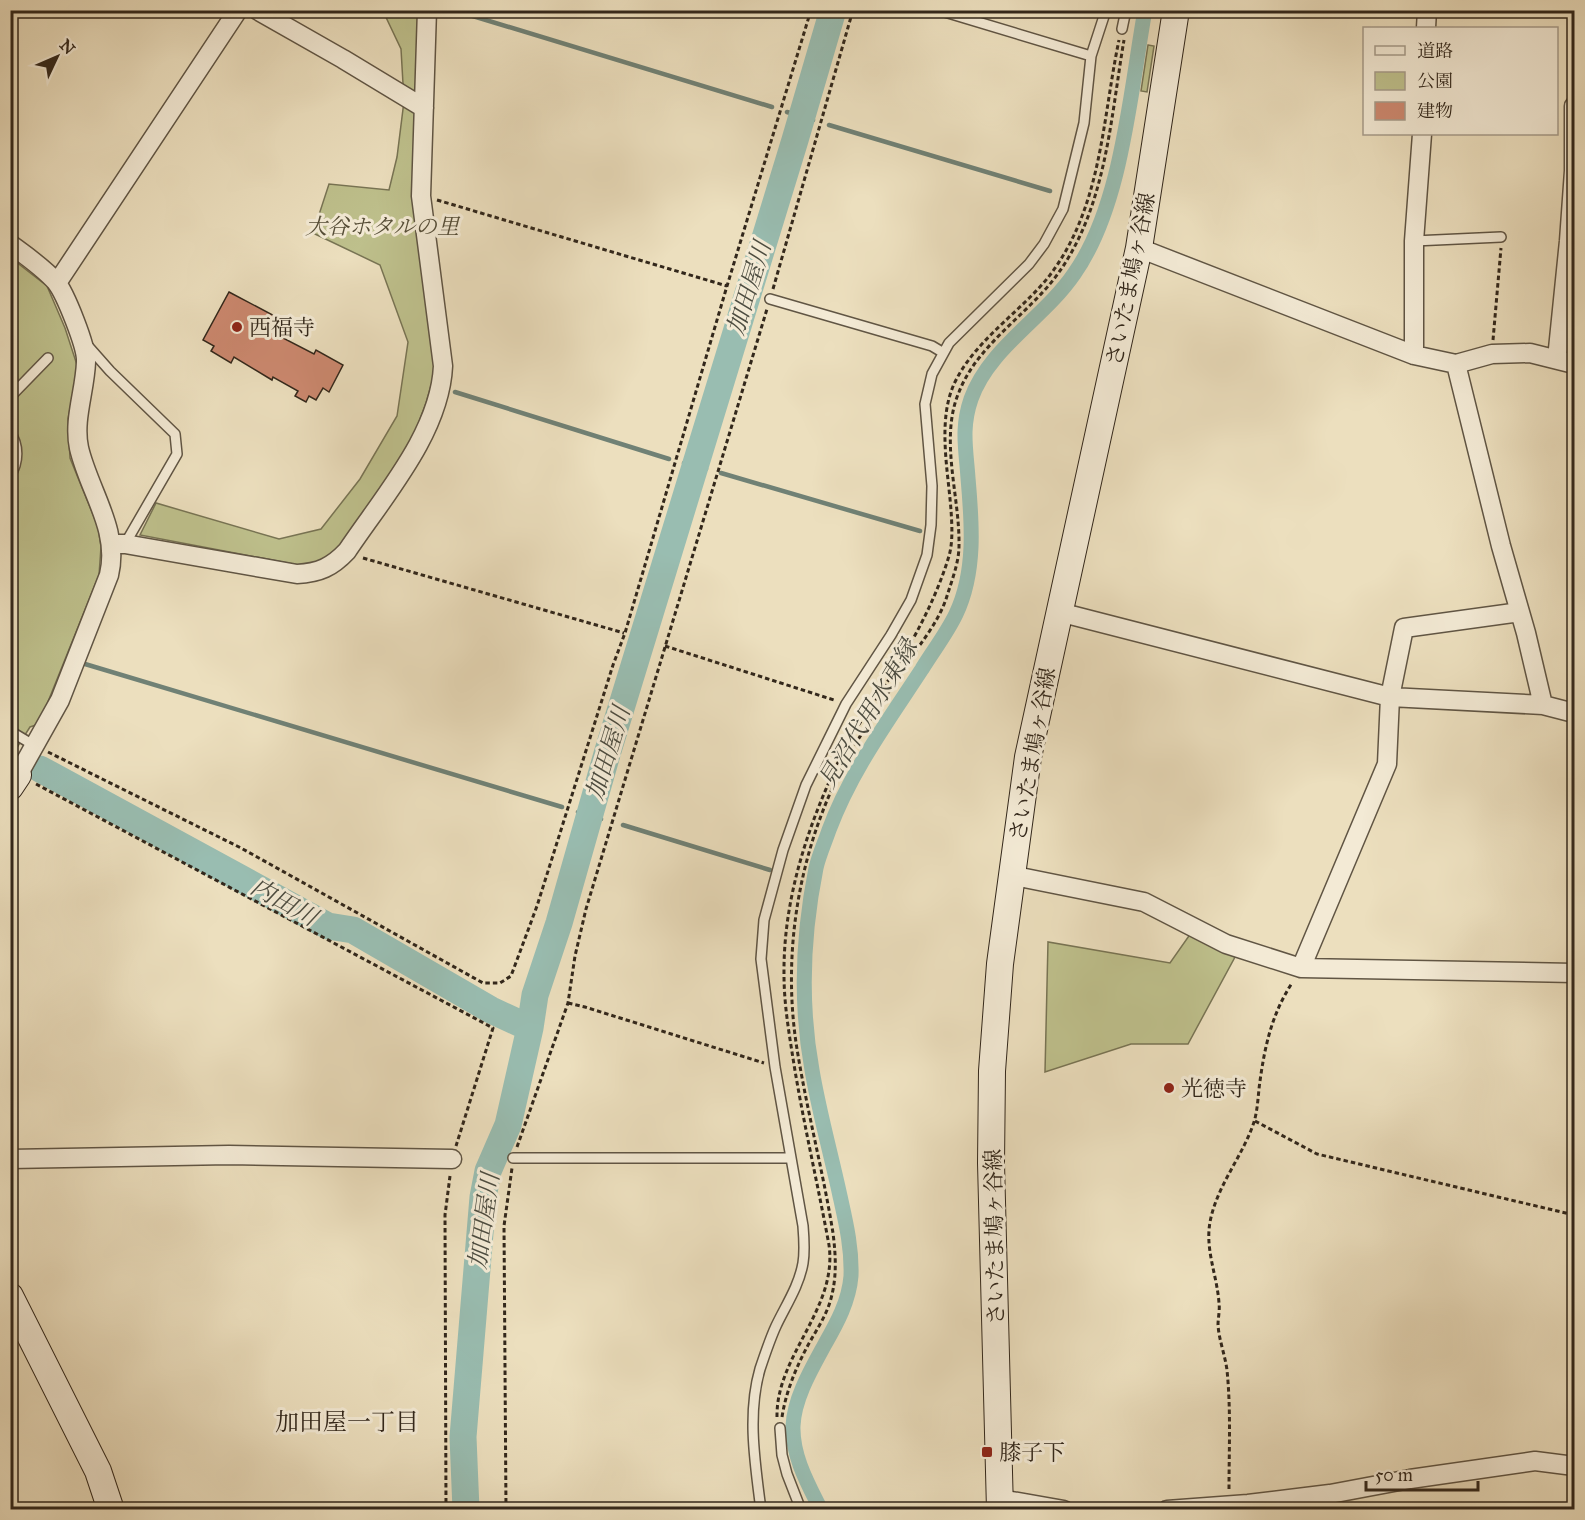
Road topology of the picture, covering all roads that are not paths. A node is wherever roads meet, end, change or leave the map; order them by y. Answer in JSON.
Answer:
{"nodes":[{"id":1,"x":238,"y":10,"type":"edge"},
{"id":2,"x":257,"y":10,"type":"edge"},
{"id":3,"x":427,"y":10,"type":"edge"},
{"id":4,"x":938,"y":10,"type":"edge"},
{"id":5,"x":1106,"y":10,"type":"edge"},
{"id":6,"x":1126,"y":10,"type":"edge"},
{"id":7,"x":1176,"y":10,"type":"edge"},
{"id":8,"x":1427,"y":10,"type":"edge"},
{"id":9,"x":1426,"y":27,"type":"edge"},
{"id":10,"x":1122,"y":29,"type":"road end"},
{"id":11,"x":1091,"y":56,"type":"junction"},
{"id":12,"x":424,"y":108,"type":"junction"},
{"id":13,"x":1568,"y":110,"type":"edge"},
{"id":14,"x":1422,"y":135,"type":"edge"},
{"id":15,"x":1501,"y":237,"type":"road end"},
{"id":16,"x":1414,"y":241,"type":"junction"},
{"id":17,"x":10,"y":244,"type":"edge"},
{"id":18,"x":1139,"y":248,"type":"junction"},
{"id":19,"x":57,"y":283,"type":"junction"},
{"id":20,"x":770,"y":298,"type":"road end"},
{"id":21,"x":84,"y":341,"type":"junction"},
{"id":22,"x":942,"y":352,"type":"junction"},
{"id":23,"x":1414,"y":354,"type":"junction"},
{"id":24,"x":48,"y":358,"type":"dead end"},
{"id":25,"x":1557,"y":359,"type":"junction"},
{"id":26,"x":1456,"y":364,"type":"junction"},
{"id":27,"x":1575,"y":364,"type":"edge"},
{"id":28,"x":10,"y":397,"type":"edge"},
{"id":29,"x":10,"y":432,"type":"edge"},
{"id":30,"x":10,"y":476,"type":"edge"},
{"id":31,"x":118,"y":544,"type":"junction"},
{"id":32,"x":1059,"y":612,"type":"junction"},
{"id":33,"x":1520,"y":612,"type":"junction"},
{"id":34,"x":1390,"y":697,"type":"junction"},
{"id":35,"x":1543,"y":705,"type":"junction"},
{"id":36,"x":1575,"y":713,"type":"edge"},
{"id":37,"x":10,"y":731,"type":"edge"},
{"id":38,"x":24,"y":766,"type":"edge"},
{"id":39,"x":1010,"y":876,"type":"junction"},
{"id":40,"x":1300,"y":968,"type":"junction"},
{"id":41,"x":1575,"y":974,"type":"edge"},
{"id":42,"x":513,"y":1158,"type":"road end"},
{"id":43,"x":791,"y":1158,"type":"junction"},
{"id":44,"x":10,"y":1159,"type":"edge"},
{"id":45,"x":452,"y":1159,"type":"road end"},
{"id":46,"x":10,"y":1296,"type":"edge"},
{"id":47,"x":780,"y":1428,"type":"road end"},
{"id":48,"x":1575,"y":1466,"type":"edge"},
{"id":49,"x":1331,"y":1502,"type":"edge"},
{"id":50,"x":1000,"y":1504,"type":"edge"},
{"id":51,"x":111,"y":1509,"type":"edge"},
{"id":52,"x":761,"y":1509,"type":"edge"},
{"id":53,"x":801,"y":1509,"type":"edge"},
{"id":54,"x":1064,"y":1509,"type":"edge"},
{"id":55,"x":1167,"y":1509,"type":"edge"}],
"edges":[{"from":1,"to":19,"type":"street"},
{"from":2,"to":12,"type":"street"},
{"from":3,"to":12,"type":"street"},
{"from":4,"to":11,"type":"lane"},
{"from":5,"to":11,"type":"lane"},
{"from":6,"to":10,"type":"lane"},
{"from":7,"to":18,"type":"main road","name":"さいたま鳩ヶ谷線"},
{"from":8,"to":9,"type":"street"},
{"from":11,"to":22,"type":"lane"},
{"from":12,"to":31,"type":"street"},
{"from":13,"to":25,"type":"street"},
{"from":14,"to":16,"type":"street"},
{"from":15,"to":16,"type":"lane"},
{"from":16,"to":23,"type":"street"},
{"from":17,"to":19,"type":"street"},
{"from":18,"to":23,"type":"street"},
{"from":18,"to":32,"type":"main road","name":"さいたま鳩ヶ谷線"},
{"from":19,"to":21,"type":"street"},
{"from":20,"to":22,"type":"lane"},
{"from":21,"to":31,"type":"street"},
{"from":21,"to":31,"type":"lane"},
{"from":22,"to":43,"type":"lane"},
{"from":23,"to":26,"type":"street"},
{"from":24,"to":28,"type":"lane"},
{"from":25,"to":26,"type":"street"},
{"from":25,"to":27,"type":"street"},
{"from":26,"to":33,"type":"street"},
{"from":29,"to":30,"type":"lane"},
{"from":31,"to":38,"type":"street"},
{"from":32,"to":34,"type":"street"},
{"from":32,"to":39,"type":"main road","name":"さいたま鳩ヶ谷線"},
{"from":33,"to":34,"type":"street"},
{"from":33,"to":35,"type":"street"},
{"from":34,"to":35,"type":"street"},
{"from":34,"to":40,"type":"street"},
{"from":35,"to":36,"type":"street"},
{"from":37,"to":38,"type":"lane"},
{"from":39,"to":40,"type":"street"},
{"from":39,"to":50,"type":"main road","name":"さいたま鳩ヶ谷線"},
{"from":40,"to":41,"type":"street"},
{"from":42,"to":43,"type":"lane"},
{"from":43,"to":52,"type":"lane"},
{"from":44,"to":45,"type":"street"},
{"from":46,"to":51,"type":"main road"},
{"from":47,"to":53,"type":"lane"},
{"from":48,"to":49,"type":"street"},
{"from":49,"to":55,"type":"street"},
{"from":50,"to":54,"type":"street"}]}
